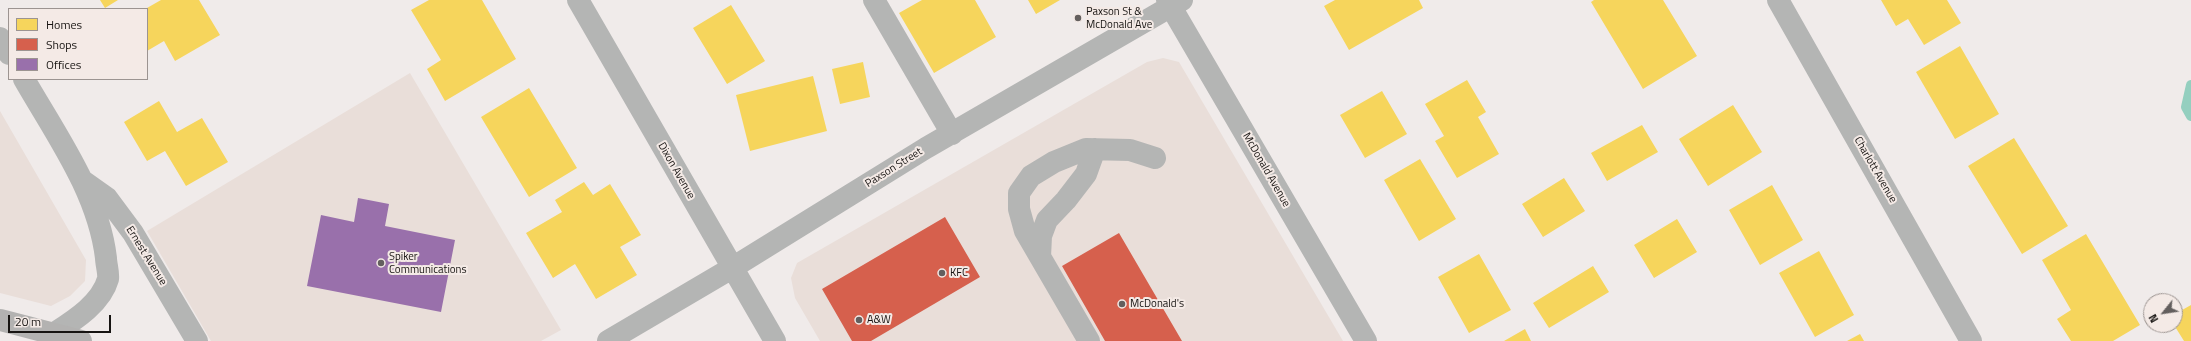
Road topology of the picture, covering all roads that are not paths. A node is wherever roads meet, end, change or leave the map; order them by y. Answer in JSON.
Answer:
{"nodes":[{"id":1,"x":578,"y":0,"type":"edge"},
{"id":2,"x":874,"y":0,"type":"edge"},
{"id":3,"x":1778,"y":0,"type":"edge"},
{"id":4,"x":1173,"y":2,"type":"edge"},
{"id":5,"x":0,"y":38,"type":"edge"},
{"id":6,"x":8,"y":52,"type":"edge"},
{"id":7,"x":25,"y":80,"type":"edge"},
{"id":8,"x":952,"y":134,"type":"junction"},
{"id":9,"x":1095,"y":149,"type":"junction"},
{"id":10,"x":1155,"y":158,"type":"dead end"},
{"id":11,"x":83,"y":181,"type":"junction"},
{"id":12,"x":1040,"y":257,"type":"junction"},
{"id":13,"x":732,"y":268,"type":"junction"},
{"id":14,"x":0,"y":320,"type":"edge"},
{"id":15,"x":53,"y":334,"type":"junction"},
{"id":16,"x":82,"y":341,"type":"edge"},
{"id":17,"x":197,"y":341,"type":"edge"},
{"id":18,"x":608,"y":341,"type":"edge"},
{"id":19,"x":775,"y":341,"type":"edge"},
{"id":20,"x":1089,"y":341,"type":"edge"},
{"id":21,"x":1366,"y":341,"type":"edge"},
{"id":22,"x":1971,"y":341,"type":"edge"}],
"edges":[{"from":1,"to":13,"type":"street","name":"Dixon Avenue"},
{"from":2,"to":8,"type":"street"},
{"from":3,"to":22,"type":"street","name":"Charlott Avenue"},
{"from":4,"to":8,"type":"street","name":"Paxson Street"},
{"from":4,"to":21,"type":"street","name":"McDonald Avenue"},
{"from":5,"to":6,"type":"street"},
{"from":7,"to":11,"type":"street","name":"Ernest Avenue"},
{"from":8,"to":13,"type":"street","name":"Paxson Street"},
{"from":9,"to":10,"type":"street"},
{"from":9,"to":12,"type":"street"},
{"from":9,"to":12,"type":"street"},
{"from":11,"to":15,"type":"street","name":"Ernest Avenue"},
{"from":11,"to":17,"type":"street","name":"Ernest Avenue"},
{"from":12,"to":20,"type":"street"},
{"from":13,"to":18,"type":"street","name":"Paxson Street"},
{"from":13,"to":19,"type":"street","name":"Dixon Avenue"},
{"from":14,"to":15,"type":"highway"},
{"from":15,"to":16,"type":"highway"}]}
